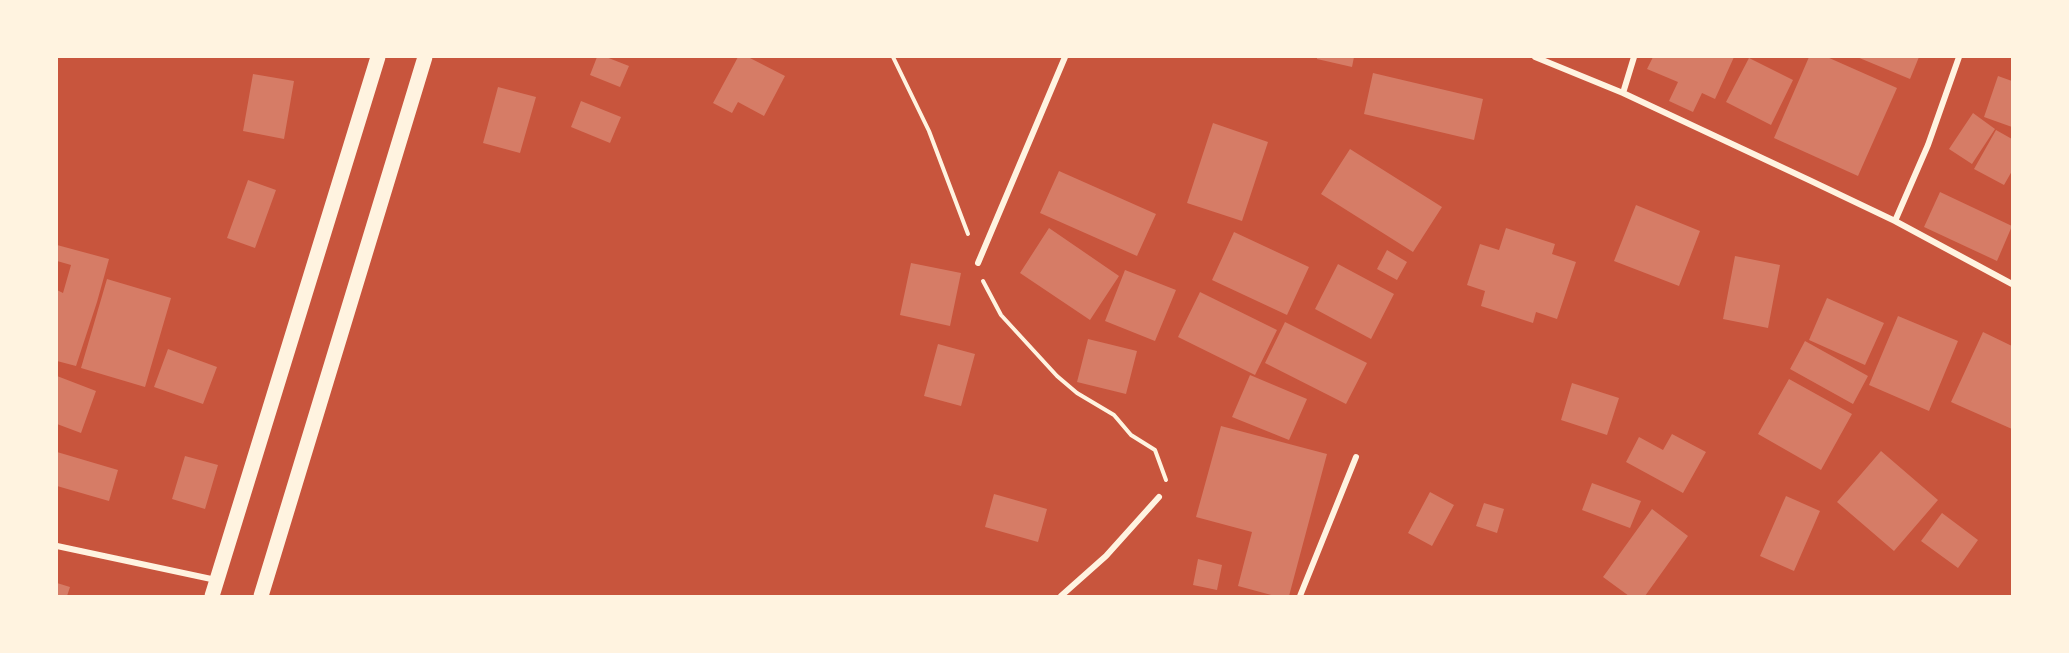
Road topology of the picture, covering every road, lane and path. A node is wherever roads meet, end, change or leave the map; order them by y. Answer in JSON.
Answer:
{"nodes":[{"id":1,"x":378,"y":57,"type":"edge"},
{"id":2,"x":425,"y":57,"type":"edge"},
{"id":3,"x":894,"y":57,"type":"edge"},
{"id":4,"x":1065,"y":57,"type":"edge"},
{"id":5,"x":1535,"y":57,"type":"edge"},
{"id":6,"x":1634,"y":57,"type":"edge"},
{"id":7,"x":1959,"y":57,"type":"edge"},
{"id":8,"x":1623,"y":93,"type":"junction"},
{"id":9,"x":1895,"y":221,"type":"junction"},
{"id":10,"x":978,"y":262,"type":"junction"},
{"id":11,"x":2012,"y":284,"type":"edge"},
{"id":12,"x":1356,"y":457,"type":"dead end"},
{"id":13,"x":1159,"y":497,"type":"joint"},
{"id":14,"x":57,"y":546,"type":"edge"},
{"id":15,"x":217,"y":580,"type":"junction"},
{"id":16,"x":212,"y":596,"type":"edge"},
{"id":17,"x":261,"y":596,"type":"edge"},
{"id":18,"x":1061,"y":596,"type":"edge"},
{"id":19,"x":1300,"y":596,"type":"edge"}],
"edges":[{"from":1,"to":15,"type":"main road"},
{"from":2,"to":17,"type":"main road"},
{"from":3,"to":10,"type":"path"},
{"from":4,"to":10,"type":"street"},
{"from":5,"to":8,"type":"street"},
{"from":6,"to":8,"type":"street"},
{"from":7,"to":9,"type":"street"},
{"from":8,"to":9,"type":"street"},
{"from":9,"to":11,"type":"street"},
{"from":10,"to":13,"type":"path"},
{"from":12,"to":19,"type":"street"},
{"from":13,"to":18,"type":"street"},
{"from":14,"to":15,"type":"street"},
{"from":15,"to":16,"type":"main road"}]}
